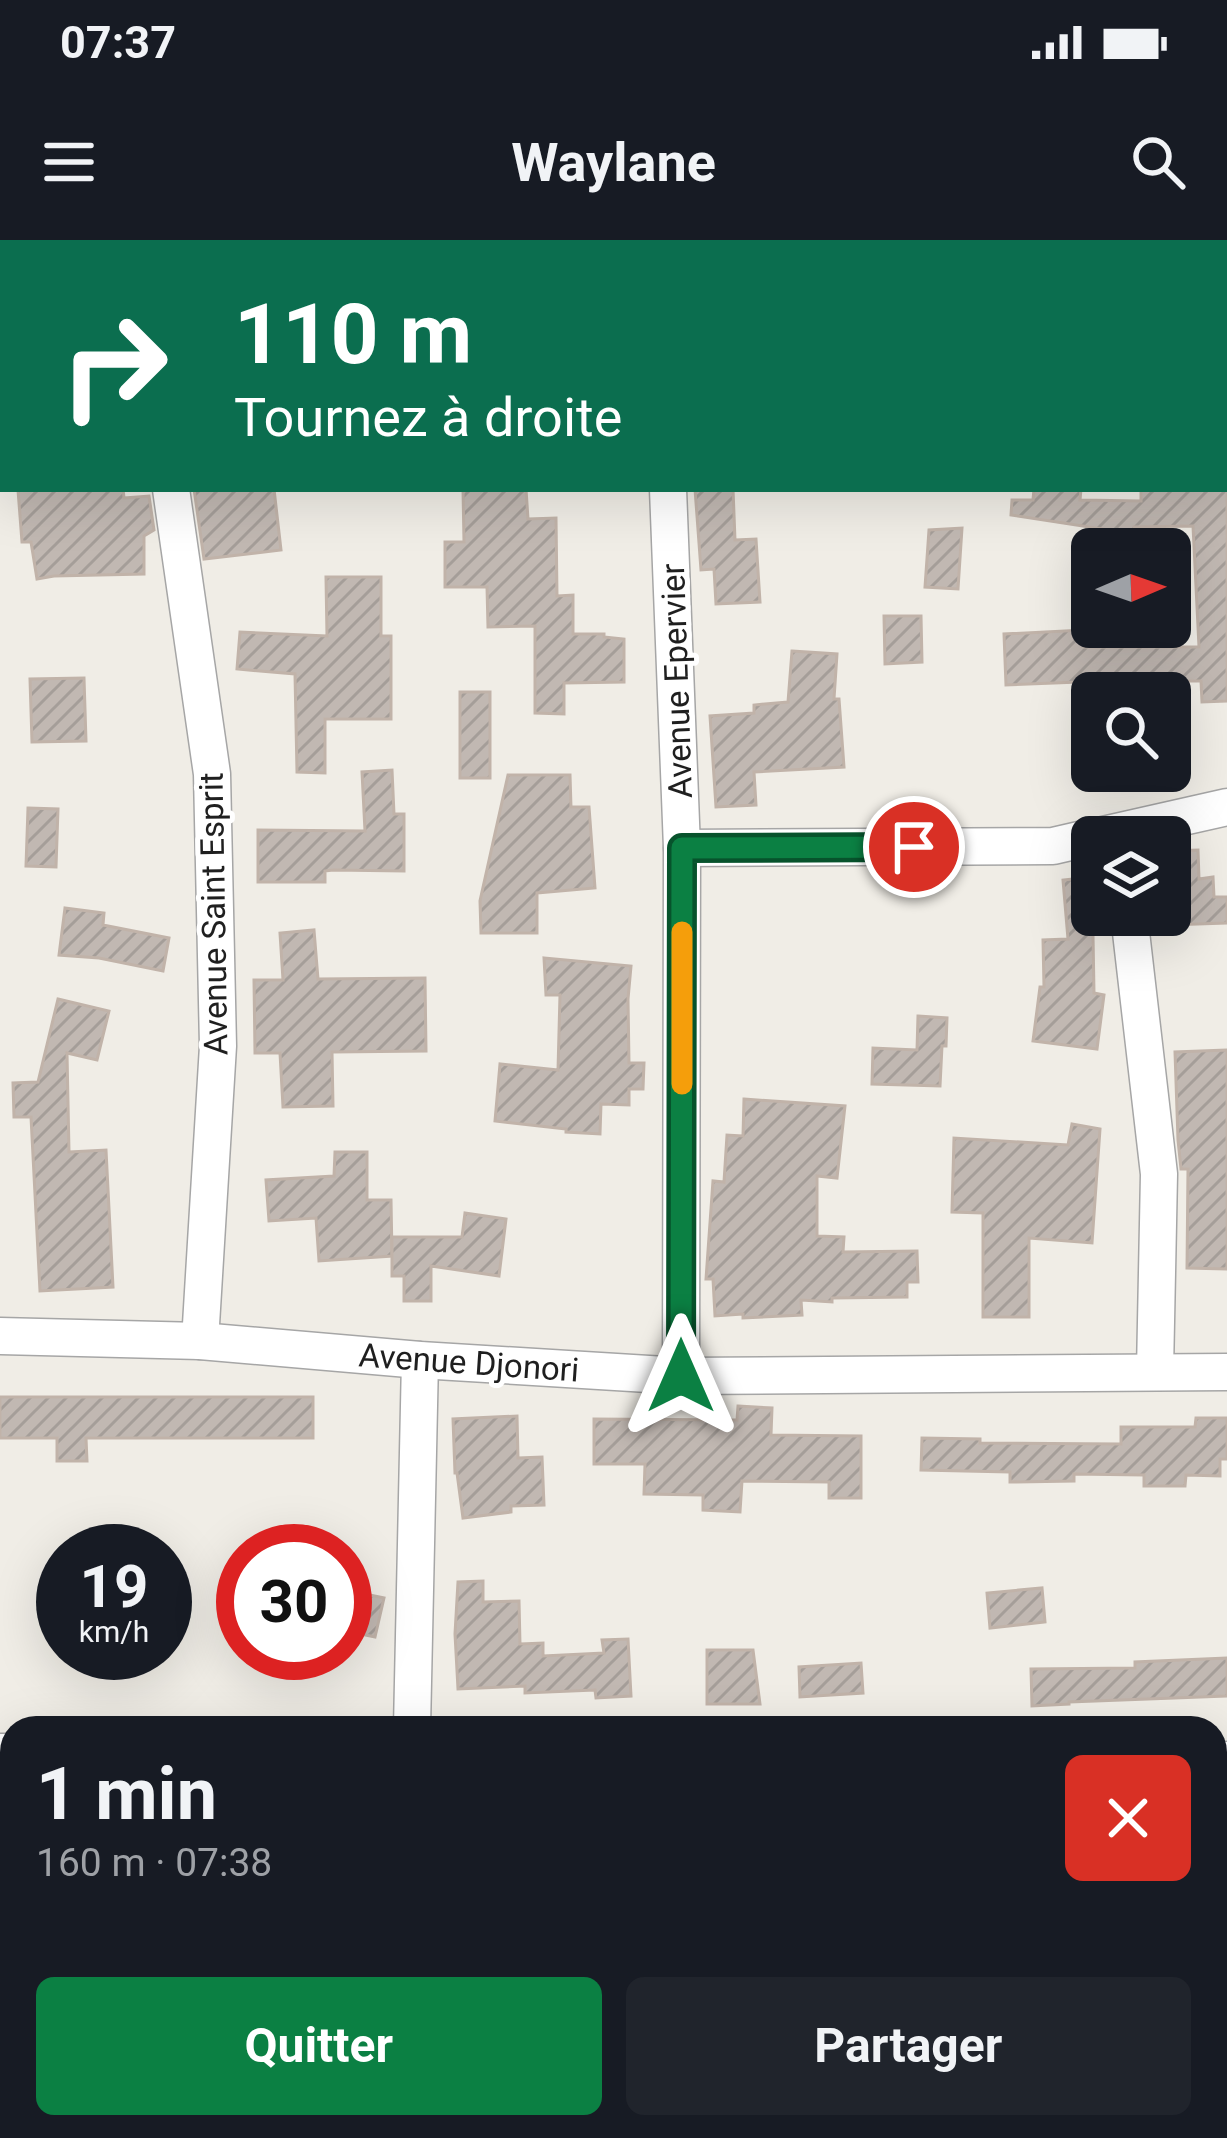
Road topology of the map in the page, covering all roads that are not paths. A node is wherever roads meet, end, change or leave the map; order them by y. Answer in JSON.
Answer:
{"nodes":[{"id":1,"x":171,"y":492,"type":"edge"},
{"id":2,"x":668,"y":492,"type":"edge"},
{"id":3,"x":1227,"y":807,"type":"edge"},
{"id":4,"x":1189,"y":816,"type":"edge"},
{"id":5,"x":1071,"y":843,"type":"edge"},
{"id":6,"x":682,"y":848,"type":"junction"},
{"id":7,"x":1131,"y":936,"type":"edge"},
{"id":8,"x":0,"y":1336,"type":"edge"},
{"id":9,"x":200,"y":1341,"type":"junction"},
{"id":10,"x":420,"y":1360,"type":"junction"},
{"id":11,"x":1155,"y":1371,"type":"junction"},
{"id":12,"x":1227,"y":1372,"type":"edge"},
{"id":13,"x":681,"y":1376,"type":"junction"},
{"id":14,"x":412,"y":1716,"type":"edge"}],
"edges":[{"from":1,"to":9,"type":"street","name":"Avenue Saint Esprit"},
{"from":2,"to":6,"type":"street","name":"Avenue Epervier"},
{"from":3,"to":4,"type":"street"},
{"from":5,"to":6,"type":"street"},
{"from":6,"to":13,"type":"street","name":"Avenue Epervier"},
{"from":7,"to":11,"type":"street"},
{"from":8,"to":9,"type":"street","name":"Avenue Djonori"},
{"from":9,"to":10,"type":"street","name":"Avenue Djonori"},
{"from":10,"to":13,"type":"street","name":"Avenue Djonori"},
{"from":10,"to":14,"type":"street"},
{"from":11,"to":12,"type":"street","name":"Avenue Djonori"},
{"from":11,"to":13,"type":"street","name":"Avenue Djonori"}]}
